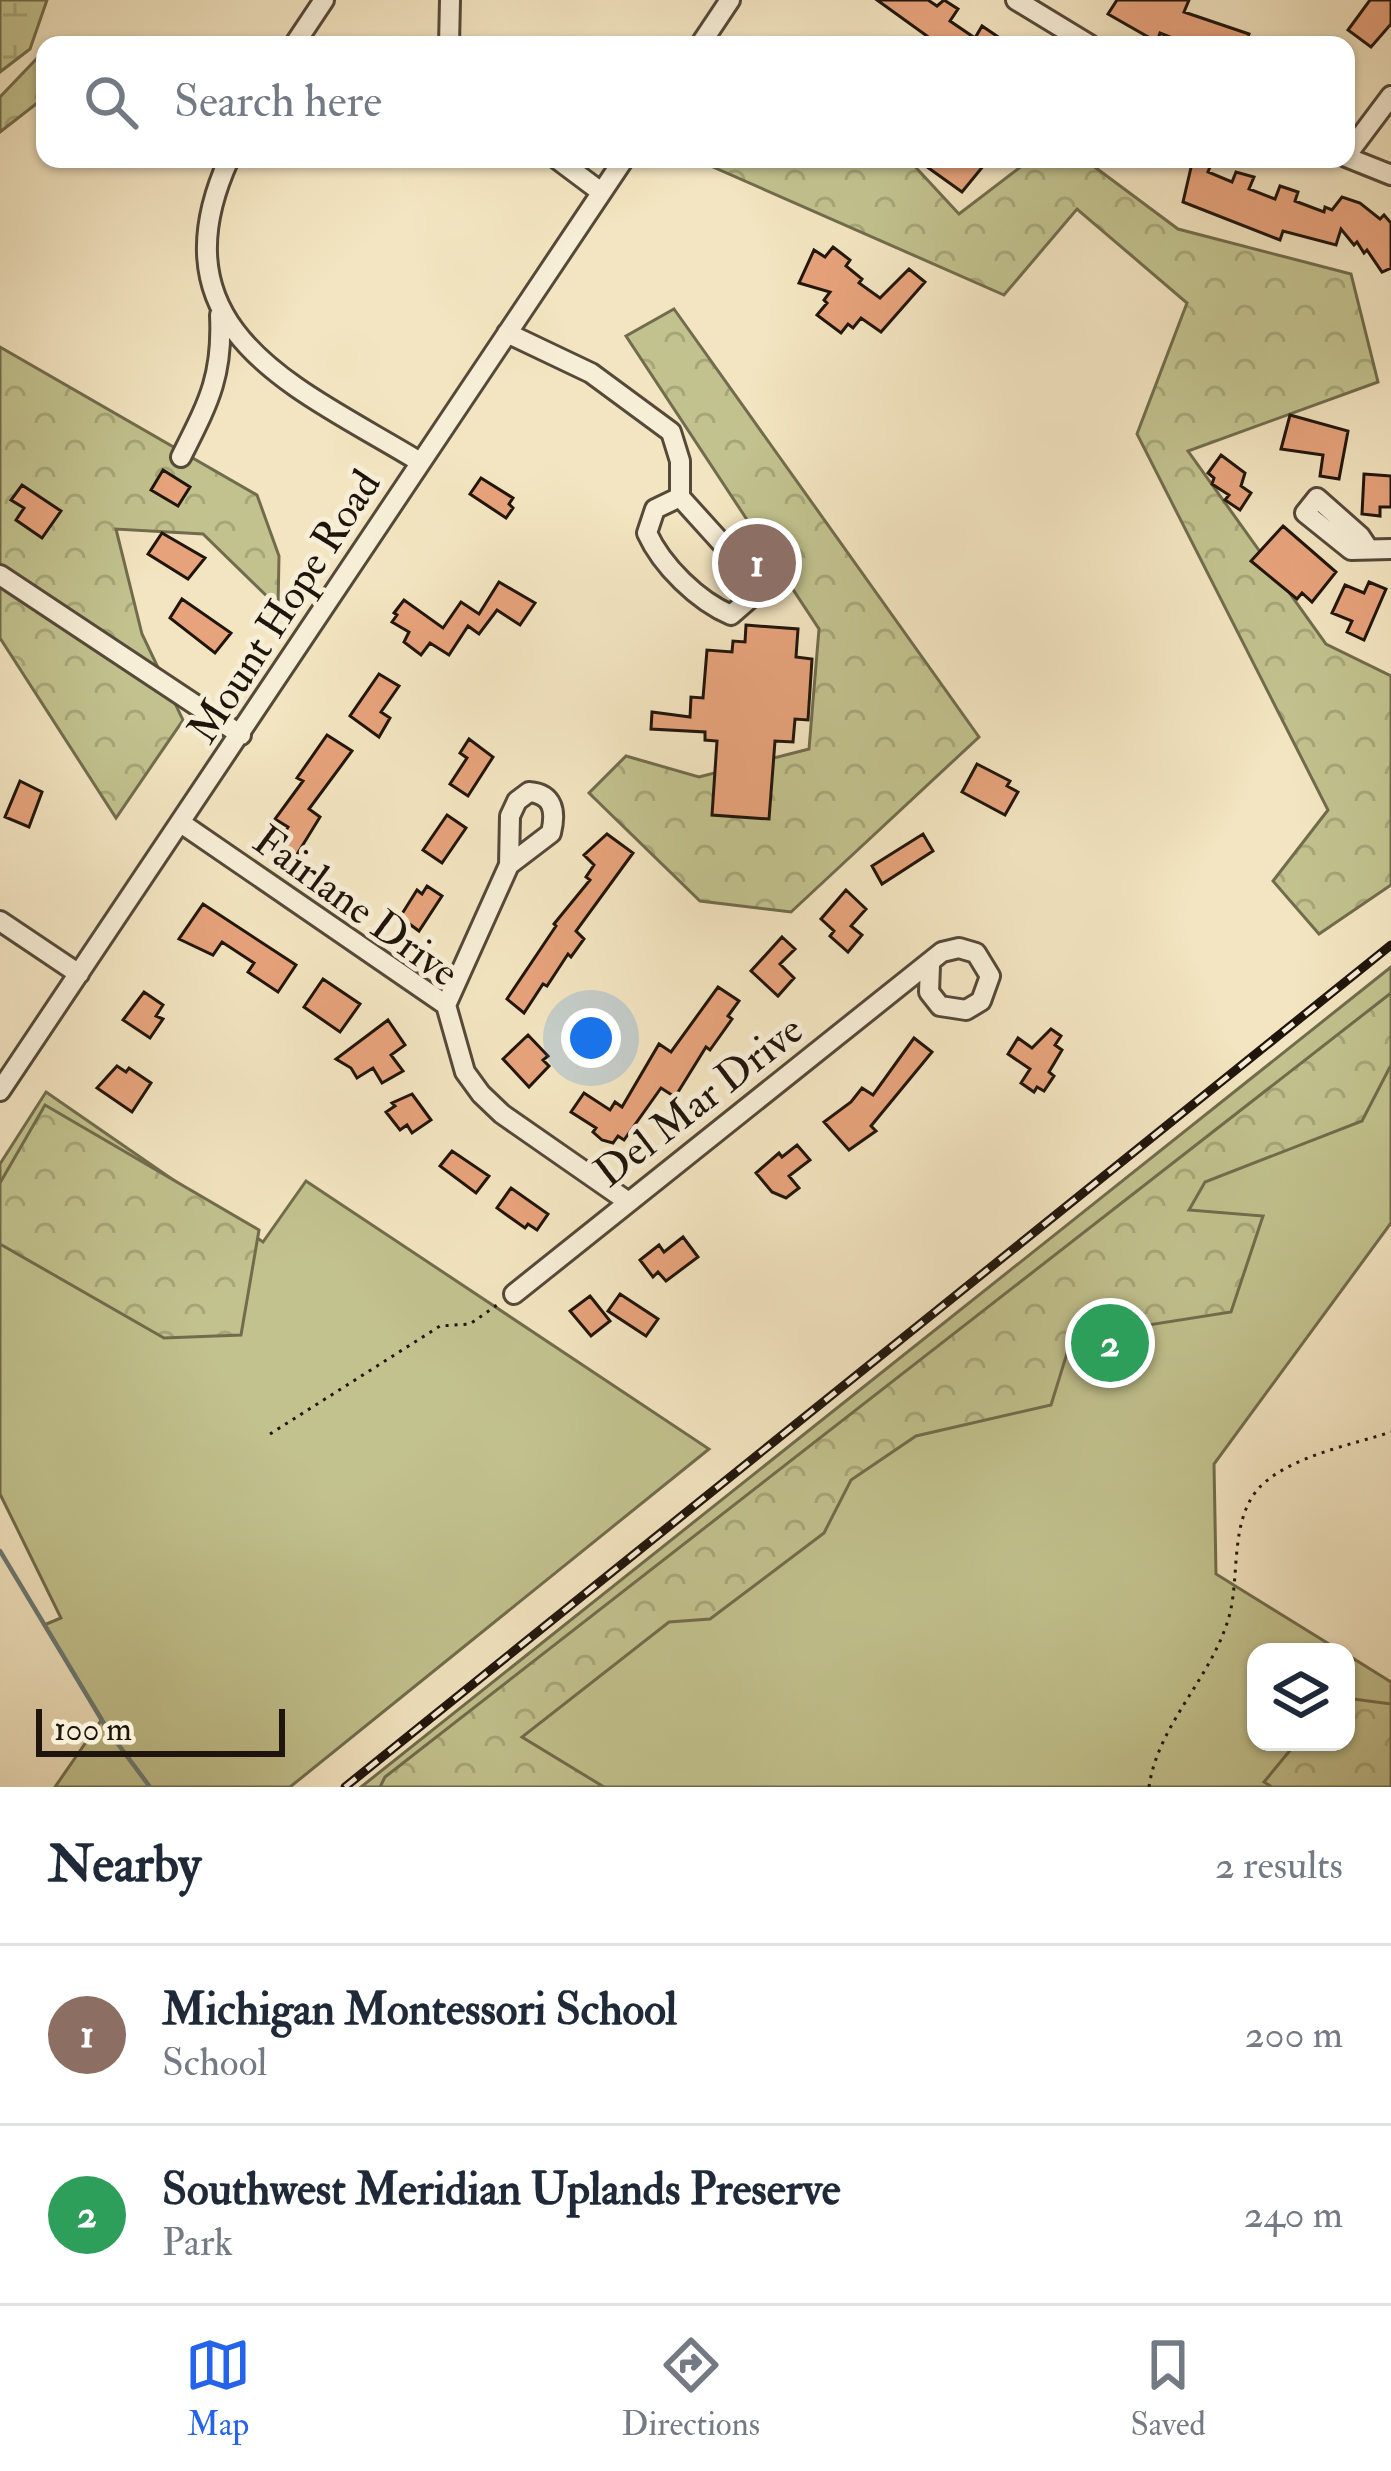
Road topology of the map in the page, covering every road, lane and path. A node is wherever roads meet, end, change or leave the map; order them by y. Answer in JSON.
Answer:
{"nodes":[{"id":1,"x":324,"y":0,"type":"edge"},
{"id":2,"x":450,"y":0,"type":"edge"},
{"id":3,"x":730,"y":0,"type":"edge"},
{"id":4,"x":1016,"y":0,"type":"edge"},
{"id":5,"x":300,"y":36,"type":"edge"},
{"id":6,"x":448,"y":36,"type":"edge"},
{"id":7,"x":706,"y":36,"type":"edge"},
{"id":8,"x":1075,"y":36,"type":"edge"},
{"id":9,"x":1391,"y":96,"type":"edge"},
{"id":10,"x":1355,"y":144,"type":"edge"},
{"id":11,"x":1355,"y":160,"type":"edge"},
{"id":12,"x":226,"y":168,"type":"edge"},
{"id":13,"x":569,"y":168,"type":"edge"},
{"id":14,"x":618,"y":168,"type":"edge"},
{"id":15,"x":1391,"y":175,"type":"edge"},
{"id":16,"x":602,"y":192,"type":"junction"},
{"id":17,"x":220,"y":310,"type":"junction"},
{"id":18,"x":507,"y":333,"type":"junction"},
{"id":19,"x":263,"y":366,"type":"junction"},
{"id":20,"x":216,"y":379,"type":"junction"},
{"id":21,"x":181,"y":458,"type":"dead end"},
{"id":22,"x":421,"y":462,"type":"junction"},
{"id":23,"x":680,"y":497,"type":"junction"},
{"id":24,"x":1368,"y":548,"type":"dead end"},
{"id":25,"x":1391,"y":549,"type":"edge"},
{"id":26,"x":0,"y":575,"type":"edge"},
{"id":27,"x":241,"y":735,"type":"junction"},
{"id":28,"x":181,"y":823,"type":"junction"},
{"id":29,"x":509,"y":865,"type":"dead end"},
{"id":30,"x":0,"y":921,"type":"edge"},
{"id":31,"x":930,"y":966,"type":"dead end"},
{"id":32,"x":80,"y":974,"type":"junction"},
{"id":33,"x":446,"y":1004,"type":"junction"},
{"id":34,"x":0,"y":1090,"type":"edge"},
{"id":35,"x":627,"y":1201,"type":"junction"},
{"id":36,"x":514,"y":1294,"type":"joint"},
{"id":37,"x":1391,"y":1432,"type":"edge"},
{"id":38,"x":270,"y":1434,"type":"dead end"},
{"id":39,"x":1150,"y":1787,"type":"edge"}],
"edges":[{"from":1,"to":5,"type":"street"},
{"from":2,"to":6,"type":"street"},
{"from":3,"to":7,"type":"street"},
{"from":4,"to":8,"type":"street"},
{"from":9,"to":10,"type":"street"},
{"from":11,"to":15,"type":"street"},
{"from":12,"to":17,"type":"street"},
{"from":13,"to":16,"type":"street"},
{"from":14,"to":16,"type":"street","name":"Mount Hope Road"},
{"from":16,"to":18,"type":"street","name":"Mount Hope Road"},
{"from":17,"to":19,"type":"street"},
{"from":17,"to":20,"type":"street"},
{"from":18,"to":22,"type":"street","name":"Mount Hope Road"},
{"from":18,"to":23,"type":"street"},
{"from":19,"to":20,"type":"street"},
{"from":19,"to":22,"type":"street"},
{"from":20,"to":21,"type":"street"},
{"from":22,"to":27,"type":"street","name":"Mount Hope Road"},
{"from":23,"to":23,"type":"street"},
{"from":24,"to":25,"type":"street"},
{"from":26,"to":27,"type":"street"},
{"from":27,"to":28,"type":"street","name":"Mount Hope Road"},
{"from":28,"to":32,"type":"street","name":"Mount Hope Road"},
{"from":28,"to":33,"type":"street","name":"Fairlane Drive"},
{"from":29,"to":33,"type":"street"},
{"from":30,"to":32,"type":"street"},
{"from":31,"to":35,"type":"street","name":"Del Mar Drive"},
{"from":32,"to":34,"type":"street","name":"Mount Hope Road"},
{"from":33,"to":35,"type":"street","name":"Fairlane Drive"},
{"from":35,"to":36,"type":"street","name":"Del Mar Drive"},
{"from":36,"to":38,"type":"path"},
{"from":37,"to":39,"type":"path"}]}
